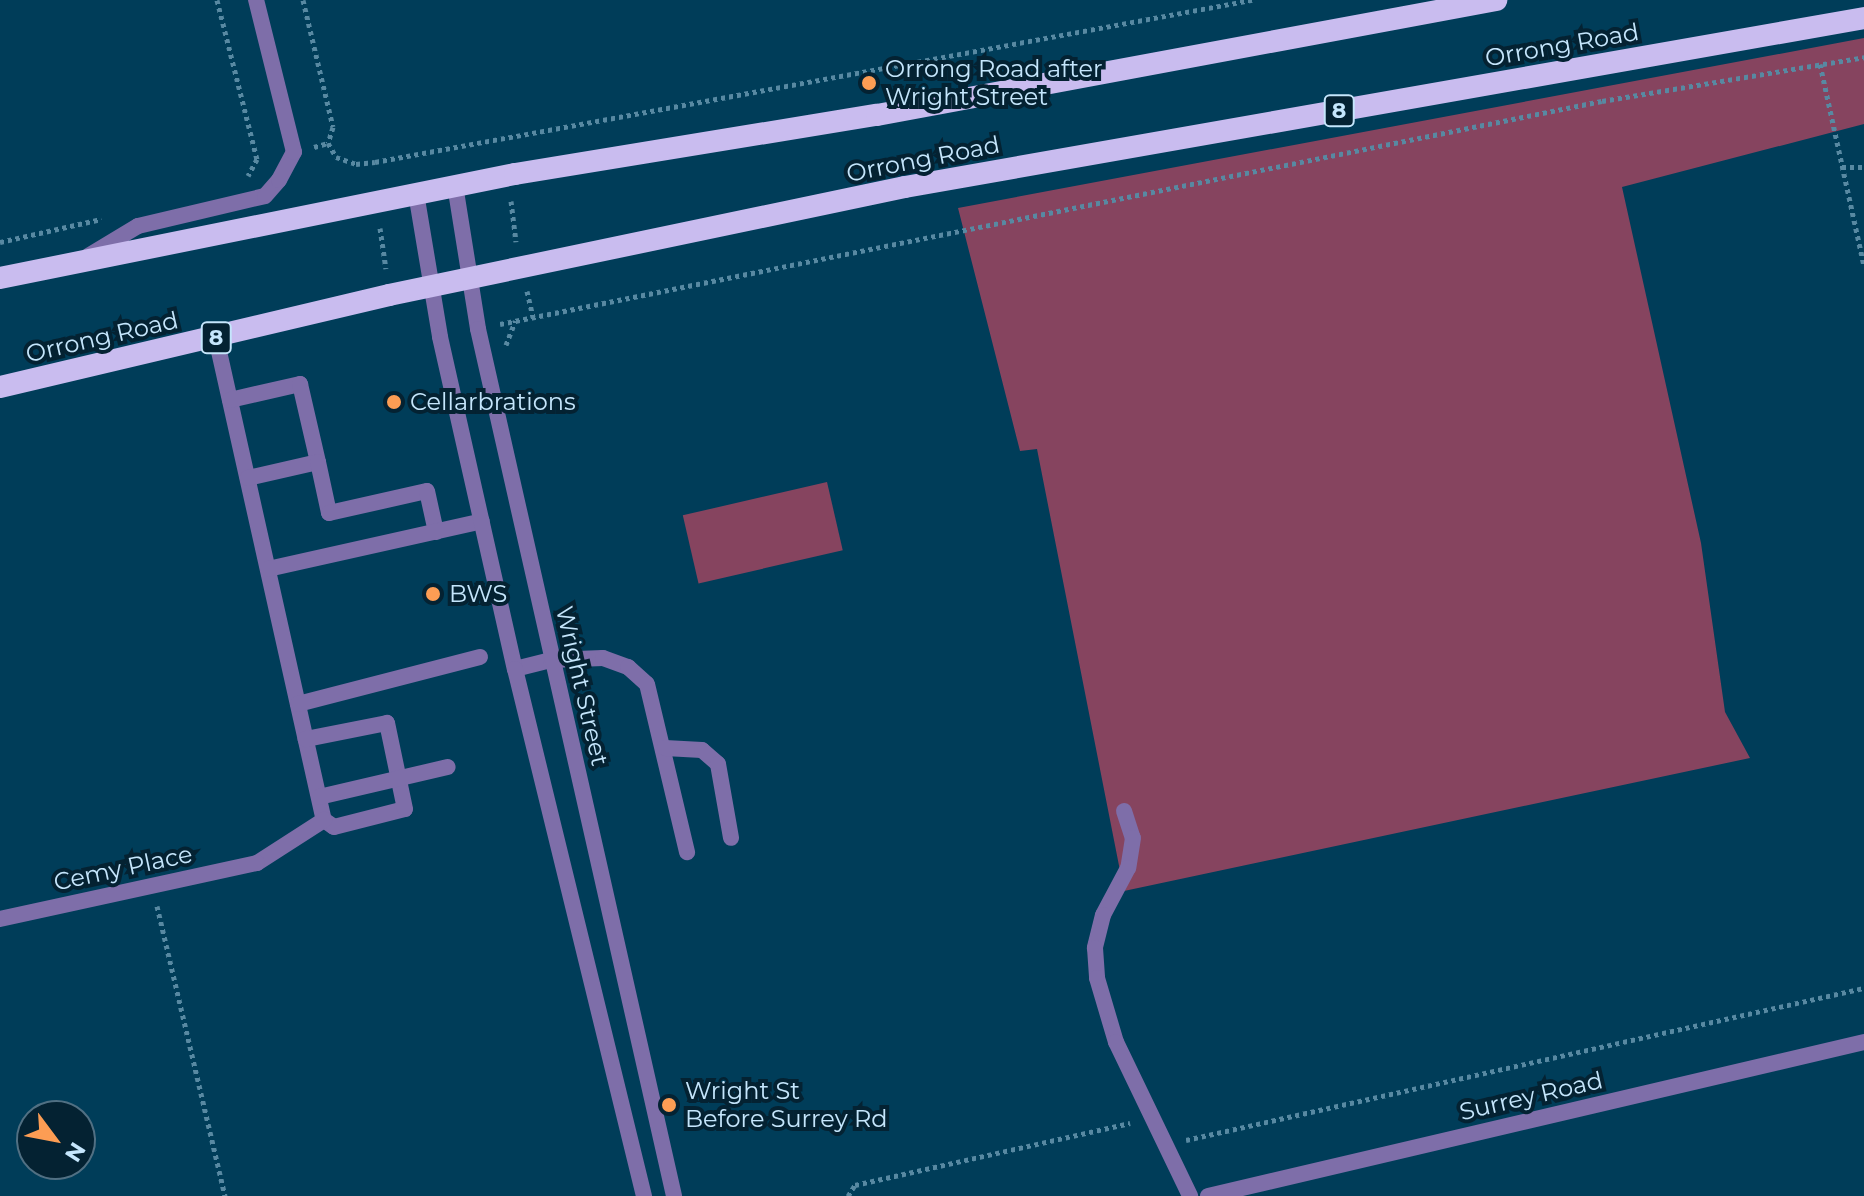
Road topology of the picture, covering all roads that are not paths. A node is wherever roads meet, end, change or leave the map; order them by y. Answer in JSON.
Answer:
{"nodes":[{"id":1,"x":256,"y":0,"type":"edge"},
{"id":2,"x":1496,"y":0,"type":"edge"},
{"id":3,"x":1864,"y":18,"type":"edge"},
{"id":4,"x":455,"y":185,"type":"junction"},
{"id":5,"x":416,"y":193,"type":"junction"},
{"id":6,"x":80,"y":261,"type":"junction"},
{"id":7,"x":0,"y":278,"type":"edge"},
{"id":8,"x":469,"y":280,"type":"junction"},
{"id":9,"x":432,"y":288,"type":"junction"},
{"id":10,"x":216,"y":338,"type":"junction"},
{"id":11,"x":0,"y":387,"type":"edge"},
{"id":12,"x":230,"y":400,"type":"junction"},
{"id":13,"x":318,"y":462,"type":"junction"},
{"id":14,"x":248,"y":478,"type":"junction"},
{"id":15,"x":482,"y":521,"type":"junction"},
{"id":16,"x":436,"y":532,"type":"junction"},
{"id":17,"x":268,"y":569,"type":"junction"},
{"id":18,"x":480,"y":657,"type":"dead end"},
{"id":19,"x":551,"y":660,"type":"junction"},
{"id":20,"x":515,"y":669,"type":"junction"},
{"id":21,"x":298,"y":704,"type":"junction"},
{"id":22,"x":306,"y":739,"type":"junction"},
{"id":23,"x":665,"y":748,"type":"junction"},
{"id":24,"x":448,"y":767,"type":"dead end"},
{"id":25,"x":397,"y":778,"type":"junction"},
{"id":26,"x":319,"y":797,"type":"junction"},
{"id":27,"x":1124,"y":811,"type":"dead end"},
{"id":28,"x":324,"y":820,"type":"junction"},
{"id":29,"x":731,"y":838,"type":"dead end"},
{"id":30,"x":687,"y":852,"type":"dead end"},
{"id":31,"x":0,"y":919,"type":"edge"},
{"id":32,"x":1864,"y":1042,"type":"edge"},
{"id":33,"x":644,"y":1196,"type":"edge"},
{"id":34,"x":674,"y":1196,"type":"edge"},
{"id":35,"x":1190,"y":1196,"type":"edge"},
{"id":36,"x":1208,"y":1196,"type":"edge"}],
"edges":[{"from":1,"to":6,"type":"street"},
{"from":2,"to":4,"type":"highway"},
{"from":3,"to":8,"type":"highway","name":"Orrong Road","number":"8"},
{"from":4,"to":5,"type":"highway"},
{"from":4,"to":8,"type":"street","name":"Wright Street"},
{"from":5,"to":6,"type":"highway"},
{"from":5,"to":9,"type":"street"},
{"from":6,"to":7,"type":"highway"},
{"from":8,"to":9,"type":"highway","name":"Orrong Road","number":"8"},
{"from":8,"to":19,"type":"street","name":"Wright Street"},
{"from":9,"to":10,"type":"highway","name":"Orrong Road","number":"8"},
{"from":9,"to":15,"type":"street"},
{"from":10,"to":11,"type":"highway","name":"Orrong Road","number":"8"},
{"from":10,"to":12,"type":"street"},
{"from":12,"to":13,"type":"street"},
{"from":12,"to":14,"type":"street"},
{"from":13,"to":14,"type":"street"},
{"from":13,"to":16,"type":"street"},
{"from":14,"to":17,"type":"street"},
{"from":15,"to":16,"type":"street"},
{"from":15,"to":20,"type":"street"},
{"from":16,"to":17,"type":"street"},
{"from":17,"to":21,"type":"street"},
{"from":18,"to":21,"type":"street"},
{"from":19,"to":20,"type":"street"},
{"from":19,"to":23,"type":"street"},
{"from":19,"to":34,"type":"street","name":"Wright Street"},
{"from":20,"to":33,"type":"street"},
{"from":21,"to":22,"type":"street"},
{"from":22,"to":25,"type":"street"},
{"from":22,"to":26,"type":"street"},
{"from":23,"to":29,"type":"street"},
{"from":23,"to":30,"type":"street"},
{"from":24,"to":25,"type":"street"},
{"from":25,"to":26,"type":"street"},
{"from":25,"to":28,"type":"street"},
{"from":26,"to":28,"type":"street"},
{"from":27,"to":35,"type":"street"},
{"from":28,"to":31,"type":"street","name":"Cemy Place"},
{"from":32,"to":36,"type":"street","name":"Surrey Road"}]}
